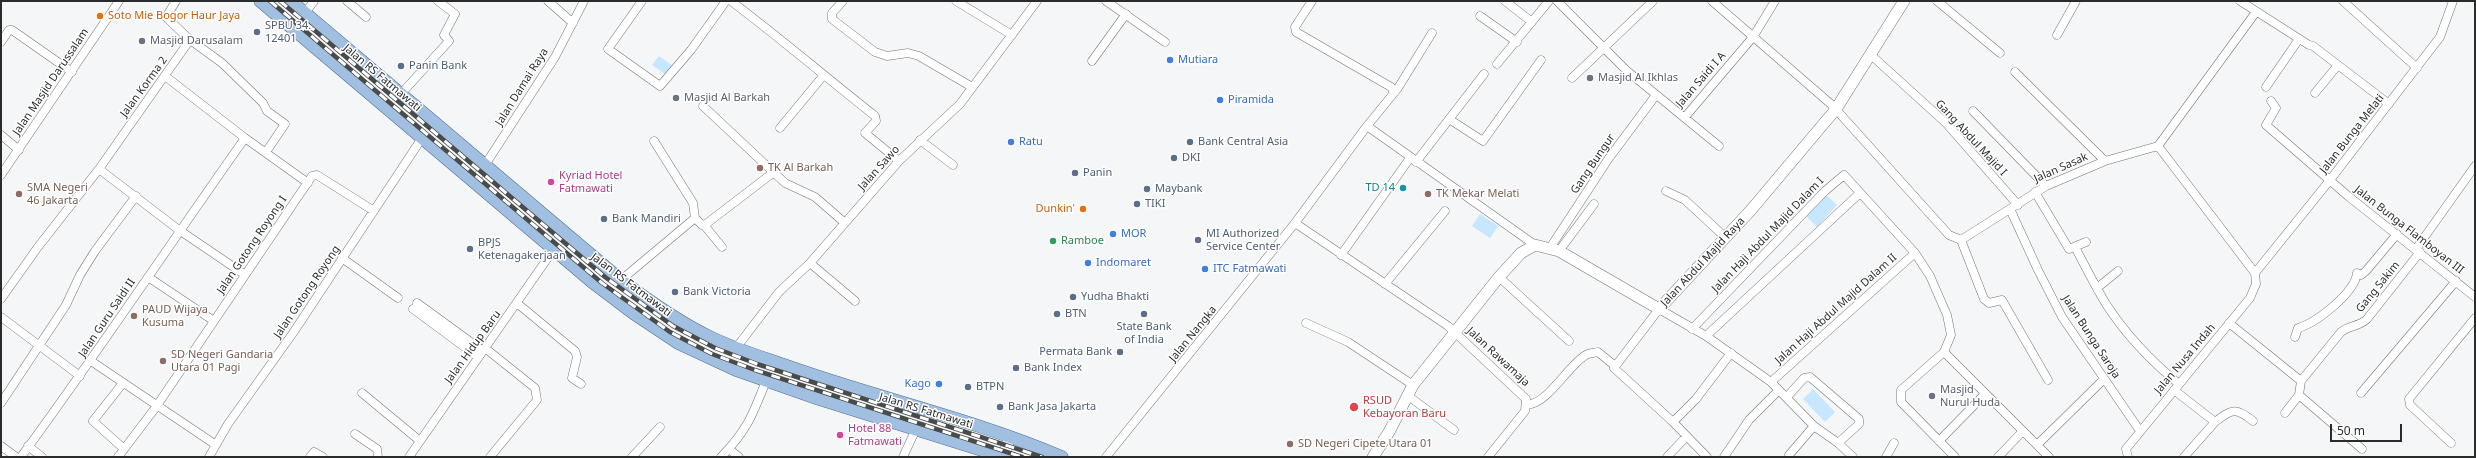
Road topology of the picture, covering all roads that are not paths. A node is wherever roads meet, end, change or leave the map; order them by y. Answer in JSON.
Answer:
{"nodes":[{"id":1,"x":120,"y":1,"type":"edge"},
{"id":2,"x":176,"y":1,"type":"edge"},
{"id":3,"x":260,"y":1,"type":"edge"},
{"id":4,"x":291,"y":1,"type":"edge"},
{"id":5,"x":314,"y":1,"type":"edge"},
{"id":6,"x":347,"y":1,"type":"edge"},
{"id":7,"x":438,"y":1,"type":"edge"},
{"id":8,"x":548,"y":1,"type":"edge"},
{"id":9,"x":584,"y":1,"type":"edge"},
{"id":10,"x":642,"y":1,"type":"edge"},
{"id":11,"x":726,"y":1,"type":"edge"},
{"id":12,"x":731,"y":1,"type":"edge"},
{"id":13,"x":843,"y":1,"type":"edge"},
{"id":14,"x":956,"y":1,"type":"edge"},
{"id":15,"x":1038,"y":1,"type":"edge"},
{"id":16,"x":1106,"y":1,"type":"edge"},
{"id":17,"x":1312,"y":1,"type":"edge"},
{"id":18,"x":1505,"y":1,"type":"edge"},
{"id":19,"x":1549,"y":1,"type":"edge"},
{"id":20,"x":1557,"y":1,"type":"edge"},
{"id":21,"x":1653,"y":1,"type":"edge"},
{"id":22,"x":1712,"y":1,"type":"edge"},
{"id":23,"x":1775,"y":1,"type":"edge"},
{"id":24,"x":1904,"y":1,"type":"edge"},
{"id":25,"x":1937,"y":1,"type":"edge"},
{"id":26,"x":2076,"y":1,"type":"edge"},
{"id":27,"x":2240,"y":1,"type":"edge"},
{"id":28,"x":2343,"y":1,"type":"edge"},
{"id":29,"x":2453,"y":1,"type":"edge"},
{"id":30,"x":2256,"y":12,"type":"junction"},
{"id":31,"x":305,"y":13,"type":"junction"},
{"id":32,"x":1126,"y":14,"type":"junction"},
{"id":33,"x":1480,"y":16,"type":"dead end"},
{"id":34,"x":366,"y":17,"type":"dead end"},
{"id":35,"x":1532,"y":22,"type":"junction"},
{"id":36,"x":573,"y":23,"type":"junction"},
{"id":37,"x":1432,"y":33,"type":"dead end"},
{"id":38,"x":1012,"y":35,"type":"junction"},
{"id":39,"x":2057,"y":35,"type":"dead end"},
{"id":40,"x":1753,"y":37,"type":"junction"},
{"id":41,"x":2299,"y":39,"type":"junction"},
{"id":42,"x":2,"y":40,"type":"edge"},
{"id":43,"x":189,"y":40,"type":"junction"},
{"id":44,"x":1165,"y":42,"type":"dead end"},
{"id":45,"x":1517,"y":42,"type":"junction"},
{"id":46,"x":1603,"y":49,"type":"junction"},
{"id":47,"x":2000,"y":53,"type":"dead end"},
{"id":48,"x":1871,"y":55,"type":"junction"},
{"id":49,"x":1541,"y":60,"type":"dead end"},
{"id":50,"x":1092,"y":61,"type":"dead end"},
{"id":51,"x":1497,"y":64,"type":"dead end"},
{"id":52,"x":2338,"y":65,"type":"junction"},
{"id":53,"x":2417,"y":68,"type":"junction"},
{"id":54,"x":72,"y":72,"type":"junction"},
{"id":55,"x":2015,"y":72,"type":"dead end"},
{"id":56,"x":1484,"y":74,"type":"dead end"},
{"id":57,"x":165,"y":76,"type":"junction"},
{"id":58,"x":823,"y":76,"type":"junction"},
{"id":59,"x":1572,"y":78,"type":"dead end"},
{"id":60,"x":972,"y":87,"type":"junction"},
{"id":61,"x":2266,"y":87,"type":"dead end"},
{"id":62,"x":1394,"y":92,"type":"junction"},
{"id":63,"x":2315,"y":93,"type":"dead end"},
{"id":64,"x":401,"y":94,"type":"junction"},
{"id":65,"x":1656,"y":95,"type":"junction"},
{"id":66,"x":2272,"y":101,"type":"dead end"},
{"id":67,"x":2389,"y":104,"type":"junction"},
{"id":68,"x":703,"y":106,"type":"dead end"},
{"id":69,"x":1836,"y":109,"type":"junction"},
{"id":70,"x":1973,"y":111,"type":"dead end"},
{"id":71,"x":1685,"y":117,"type":"junction"},
{"id":72,"x":1450,"y":119,"type":"junction"},
{"id":73,"x":1367,"y":126,"type":"junction"},
{"id":74,"x":780,"y":128,"type":"dead end"},
{"id":75,"x":1,"y":135,"type":"edge"},
{"id":76,"x":245,"y":138,"type":"junction"},
{"id":77,"x":422,"y":138,"type":"junction"},
{"id":78,"x":920,"y":140,"type":"junction"},
{"id":79,"x":654,"y":141,"type":"dead end"},
{"id":80,"x":1720,"y":146,"type":"dead end"},
{"id":81,"x":2158,"y":146,"type":"junction"},
{"id":82,"x":19,"y":150,"type":"junction"},
{"id":83,"x":266,"y":152,"type":"junction"},
{"id":84,"x":1413,"y":160,"type":"junction"},
{"id":85,"x":899,"y":161,"type":"junction"},
{"id":86,"x":2105,"y":161,"type":"junction"},
{"id":87,"x":953,"y":165,"type":"dead end"},
{"id":88,"x":485,"y":166,"type":"junction"},
{"id":89,"x":2475,"y":166,"type":"edge"},
{"id":90,"x":99,"y":169,"type":"junction"},
{"id":91,"x":774,"y":172,"type":"junction"},
{"id":92,"x":1,"y":175,"type":"edge"},
{"id":93,"x":2330,"y":180,"type":"junction"},
{"id":94,"x":474,"y":182,"type":"junction"},
{"id":95,"x":308,"y":183,"type":"junction"},
{"id":96,"x":2046,"y":186,"type":"junction"},
{"id":97,"x":1666,"y":191,"type":"dead end"},
{"id":98,"x":2035,"y":192,"type":"junction"},
{"id":99,"x":1860,"y":193,"type":"junction"},
{"id":100,"x":136,"y":196,"type":"junction"},
{"id":101,"x":1594,"y":204,"type":"dead end"},
{"id":102,"x":2014,"y":207,"type":"junction"},
{"id":103,"x":374,"y":211,"type":"junction"},
{"id":104,"x":1445,"y":211,"type":"dead end"},
{"id":105,"x":695,"y":218,"type":"junction"},
{"id":106,"x":1295,"y":223,"type":"junction"},
{"id":107,"x":845,"y":224,"type":"junction"},
{"id":108,"x":704,"y":225,"type":"junction"},
{"id":109,"x":179,"y":230,"type":"junction"},
{"id":110,"x":2397,"y":234,"type":"junction"},
{"id":111,"x":1726,"y":238,"type":"junction"},
{"id":112,"x":1961,"y":240,"type":"junction"},
{"id":113,"x":2086,"y":242,"type":"dead end"},
{"id":114,"x":1534,"y":245,"type":"junction"},
{"id":115,"x":722,"y":247,"type":"dead end"},
{"id":116,"x":2075,"y":247,"type":"junction"},
{"id":117,"x":554,"y":249,"type":"junction"},
{"id":118,"x":1554,"y":249,"type":"junction"},
{"id":119,"x":2418,"y":250,"type":"junction"},
{"id":120,"x":1915,"y":253,"type":"junction"},
{"id":121,"x":1342,"y":255,"type":"junction"},
{"id":122,"x":342,"y":258,"type":"junction"},
{"id":123,"x":810,"y":263,"type":"junction"},
{"id":124,"x":2118,"y":271,"type":"dead end"},
{"id":125,"x":2255,"y":272,"type":"junction"},
{"id":126,"x":244,"y":274,"type":"junction"},
{"id":127,"x":148,"y":277,"type":"junction"},
{"id":128,"x":1499,"y":277,"type":"junction"},
{"id":129,"x":621,"y":280,"type":"junction"},
{"id":130,"x":2456,"y":281,"type":"junction"},
{"id":131,"x":1385,"y":284,"type":"junction"},
{"id":132,"x":2097,"y":288,"type":"junction"},
{"id":133,"x":2475,"y":297,"type":"edge"},
{"id":134,"x":398,"y":298,"type":"dead end"},
{"id":135,"x":1,"y":299,"type":"edge"},
{"id":136,"x":855,"y":301,"type":"dead end"},
{"id":137,"x":518,"y":304,"type":"junction"},
{"id":138,"x":415,"y":306,"type":"dead end"},
{"id":139,"x":1660,"y":310,"type":"junction"},
{"id":140,"x":1,"y":317,"type":"edge"},
{"id":141,"x":2475,"y":318,"type":"edge"},
{"id":142,"x":214,"y":321,"type":"junction"},
{"id":143,"x":1306,"y":323,"type":"dead end"},
{"id":144,"x":2229,"y":324,"type":"junction"},
{"id":145,"x":1692,"y":328,"type":"junction"},
{"id":146,"x":1455,"y":332,"type":"junction"},
{"id":147,"x":1706,"y":336,"type":"junction"},
{"id":148,"x":2295,"y":337,"type":"dead end"},
{"id":149,"x":1569,"y":341,"type":"dead end"},
{"id":150,"x":40,"y":346,"type":"junction"},
{"id":151,"x":736,"y":348,"type":"junction"},
{"id":152,"x":482,"y":352,"type":"junction"},
{"id":153,"x":1944,"y":352,"type":"junction"},
{"id":154,"x":1730,"y":353,"type":"junction"},
{"id":155,"x":91,"y":361,"type":"junction"},
{"id":156,"x":1616,"y":366,"type":"junction"},
{"id":157,"x":80,"y":376,"type":"junction"},
{"id":158,"x":2048,"y":380,"type":"dead end"},
{"id":159,"x":766,"y":381,"type":"junction"},
{"id":160,"x":2301,"y":381,"type":"junction"},
{"id":161,"x":1771,"y":382,"type":"junction"},
{"id":162,"x":123,"y":383,"type":"junction"},
{"id":163,"x":2100,"y":383,"type":"dead end"},
{"id":164,"x":581,"y":384,"type":"dead end"},
{"id":165,"x":1413,"y":385,"type":"junction"},
{"id":166,"x":2176,"y":387,"type":"junction"},
{"id":167,"x":1779,"y":390,"type":"junction"},
{"id":168,"x":362,"y":393,"type":"dead end"},
{"id":169,"x":2361,"y":393,"type":"dead end"},
{"id":170,"x":1985,"y":394,"type":"junction"},
{"id":171,"x":1407,"y":395,"type":"junction"},
{"id":172,"x":2299,"y":395,"type":"junction"},
{"id":173,"x":1787,"y":397,"type":"junction"},
{"id":174,"x":1,"y":403,"type":"edge"},
{"id":175,"x":1527,"y":405,"type":"junction"},
{"id":176,"x":156,"y":407,"type":"junction"},
{"id":177,"x":2285,"y":412,"type":"dead end"},
{"id":178,"x":2253,"y":421,"type":"dead end"},
{"id":179,"x":1673,"y":422,"type":"junction"},
{"id":180,"x":2215,"y":422,"type":"junction"},
{"id":181,"x":1814,"y":426,"type":"junction"},
{"id":182,"x":660,"y":427,"type":"dead end"},
{"id":183,"x":916,"y":429,"type":"junction"},
{"id":184,"x":1454,"y":430,"type":"dead end"},
{"id":185,"x":2023,"y":431,"type":"junction"},
{"id":186,"x":2140,"y":431,"type":"junction"},
{"id":187,"x":355,"y":434,"type":"dead end"},
{"id":188,"x":1686,"y":437,"type":"junction"},
{"id":189,"x":1009,"y":438,"type":"junction"},
{"id":190,"x":420,"y":441,"type":"junction"},
{"id":191,"x":1939,"y":441,"type":"junction"},
{"id":192,"x":1894,"y":442,"type":"dead end"},
{"id":193,"x":1838,"y":443,"type":"junction"},
{"id":194,"x":2451,"y":443,"type":"dead end"},
{"id":195,"x":216,"y":445,"type":"junction"},
{"id":196,"x":2037,"y":445,"type":"junction"},
{"id":197,"x":1,"y":446,"type":"edge"},
{"id":198,"x":28,"y":446,"type":"junction"},
{"id":199,"x":2362,"y":448,"type":"dead end"},
{"id":200,"x":124,"y":449,"type":"junction"},
{"id":201,"x":729,"y":449,"type":"junction"},
{"id":202,"x":1492,"y":455,"type":"edge"},
{"id":203,"x":1789,"y":455,"type":"dead end"},
{"id":204,"x":16,"y":457,"type":"edge"},
{"id":205,"x":21,"y":457,"type":"edge"},
{"id":206,"x":42,"y":457,"type":"edge"},
{"id":207,"x":118,"y":457,"type":"edge"},
{"id":208,"x":209,"y":457,"type":"edge"},
{"id":209,"x":310,"y":457,"type":"edge"},
{"id":210,"x":323,"y":457,"type":"edge"},
{"id":211,"x":378,"y":457,"type":"edge"},
{"id":212,"x":409,"y":457,"type":"edge"},
{"id":213,"x":490,"y":457,"type":"edge"},
{"id":214,"x":632,"y":457,"type":"edge"},
{"id":215,"x":721,"y":457,"type":"edge"},
{"id":216,"x":739,"y":457,"type":"edge"},
{"id":217,"x":903,"y":457,"type":"edge"},
{"id":218,"x":1004,"y":457,"type":"edge"},
{"id":219,"x":1062,"y":457,"type":"edge"},
{"id":220,"x":1106,"y":457,"type":"edge"},
{"id":221,"x":1373,"y":457,"type":"edge"},
{"id":222,"x":1667,"y":457,"type":"edge"},
{"id":223,"x":1707,"y":457,"type":"edge"},
{"id":224,"x":1724,"y":457,"type":"edge"},
{"id":225,"x":1853,"y":457,"type":"edge"},
{"id":226,"x":1886,"y":457,"type":"edge"},
{"id":227,"x":1955,"y":457,"type":"edge"},
{"id":228,"x":1998,"y":457,"type":"edge"},
{"id":229,"x":2049,"y":457,"type":"edge"},
{"id":230,"x":2128,"y":457,"type":"edge"},
{"id":231,"x":2184,"y":457,"type":"edge"}],
"edges":[{"from":1,"to":54,"type":"street","name":"Jalan Masjid Darussalam"},
{"from":2,"to":43,"type":"street"},
{"from":3,"to":77,"type":"main road","name":"Jalan RS Fatmawati"},
{"from":4,"to":31,"type":"main road","name":"Jalan RS Fatmawati"},
{"from":5,"to":31,"type":"street"},
{"from":6,"to":34,"type":"street"},
{"from":7,"to":64,"type":"street"},
{"from":8,"to":36,"type":"street"},
{"from":9,"to":36,"type":"street","name":"Jalan Damai Raya"},
{"from":10,"to":11,"type":"street"},
{"from":12,"to":58,"type":"street"},
{"from":13,"to":60,"type":"street"},
{"from":14,"to":38,"type":"street"},
{"from":15,"to":38,"type":"street","name":"Jalan Sawo"},
{"from":16,"to":32,"type":"street"},
{"from":17,"to":62,"type":"street"},
{"from":18,"to":35,"type":"street"},
{"from":19,"to":35,"type":"street"},
{"from":20,"to":46,"type":"street","name":"Jalan Saidi I A"},
{"from":21,"to":46,"type":"street"},
{"from":22,"to":40,"type":"street"},
{"from":23,"to":40,"type":"street","name":"Jalan Saidi I A"},
{"from":24,"to":48,"type":"street","name":"Jalan Abdul Majid Raya"},
{"from":25,"to":47,"type":"street"},
{"from":26,"to":39,"type":"street"},
{"from":27,"to":30,"type":"street"},
{"from":28,"to":53,"type":"street"},
{"from":29,"to":53,"type":"street","name":"Jalan Bunga Melati"},
{"from":30,"to":41,"type":"street"},
{"from":30,"to":81,"type":"street"},
{"from":31,"to":64,"type":"main road","name":"Jalan RS Fatmawati"},
{"from":32,"to":44,"type":"street"},
{"from":32,"to":50,"type":"street"},
{"from":33,"to":45,"type":"street"},
{"from":35,"to":45,"type":"street"},
{"from":36,"to":88,"type":"street","name":"Jalan Damai Raya"},
{"from":37,"to":62,"type":"street","name":"Jalan Nangka"},
{"from":38,"to":60,"type":"street","name":"Jalan Sawo"},
{"from":40,"to":69,"type":"street"},
{"from":40,"to":71,"type":"street","name":"Jalan Saidi I A"},
{"from":41,"to":52,"type":"street"},
{"from":41,"to":61,"type":"street"},
{"from":42,"to":54,"type":"street"},
{"from":43,"to":57,"type":"street","name":"Jalan Korma 2"},
{"from":43,"to":83,"type":"street"},
{"from":45,"to":51,"type":"street"},
{"from":46,"to":59,"type":"street"},
{"from":46,"to":65,"type":"street","name":"Jalan Saidi I A"},
{"from":48,"to":69,"type":"street","name":"Jalan Abdul Majid Raya"},
{"from":48,"to":102,"type":"street","name":"Gang Abdul Majid I"},
{"from":49,"to":72,"type":"street"},
{"from":52,"to":63,"type":"street"},
{"from":52,"to":67,"type":"street"},
{"from":53,"to":67,"type":"street","name":"Jalan Bunga Melati"},
{"from":54,"to":82,"type":"street","name":"Jalan Masjid Darussalam"},
{"from":55,"to":86,"type":"street"},
{"from":56,"to":72,"type":"street"},
{"from":57,"to":76,"type":"street"},
{"from":57,"to":90,"type":"street","name":"Jalan Korma 2"},
{"from":58,"to":74,"type":"street"},
{"from":58,"to":85,"type":"street"},
{"from":60,"to":78,"type":"street","name":"Jalan Sawo"},
{"from":62,"to":73,"type":"street","name":"Jalan Nangka"},
{"from":64,"to":88,"type":"main road","name":"Jalan RS Fatmawati"},
{"from":65,"to":71,"type":"street","name":"Jalan Saidi I A"},
{"from":65,"to":118,"type":"street","name":"Gang Bungur"},
{"from":66,"to":93,"type":"street","name":"Jalan Bunga Flamboyan III"},
{"from":67,"to":93,"type":"street","name":"Jalan Bunga Melati"},
{"from":68,"to":91,"type":"street"},
{"from":69,"to":111,"type":"street","name":"Jalan Abdul Majid Raya"},
{"from":69,"to":112,"type":"street"},
{"from":70,"to":96,"type":"street"},
{"from":71,"to":80,"type":"street"},
{"from":72,"to":84,"type":"street"},
{"from":73,"to":84,"type":"street"},
{"from":73,"to":106,"type":"street","name":"Jalan Nangka"},
{"from":75,"to":82,"type":"street"},
{"from":76,"to":83,"type":"street"},
{"from":76,"to":109,"type":"street","name":"Jalan Guru Saidi II"},
{"from":77,"to":94,"type":"main road","name":"Jalan RS Fatmawati"},
{"from":77,"to":103,"type":"street","name":"Jalan Gotong Royong"},
{"from":78,"to":85,"type":"street","name":"Jalan Sawo"},
{"from":78,"to":87,"type":"street"},
{"from":79,"to":105,"type":"street"},
{"from":81,"to":86,"type":"street","name":"Jalan Sasak"},
{"from":81,"to":125,"type":"street"},
{"from":82,"to":92,"type":"street","name":"Jalan Masjid Darussalam"},
{"from":83,"to":95,"type":"street"},
{"from":84,"to":114,"type":"street"},
{"from":84,"to":121,"type":"street"},
{"from":85,"to":107,"type":"street","name":"Jalan Sawo"},
{"from":86,"to":96,"type":"street","name":"Jalan Sasak"},
{"from":88,"to":94,"type":"street","name":"Jalan Damai Raya"},
{"from":88,"to":129,"type":"main road","name":"Jalan RS Fatmawati"},
{"from":89,"to":119,"type":"street","name":"Gang Sakim"},
{"from":90,"to":100,"type":"street"},
{"from":90,"to":135,"type":"street","name":"Jalan Korma 2"},
{"from":91,"to":107,"type":"street"},
{"from":91,"to":108,"type":"street"},
{"from":93,"to":110,"type":"street","name":"Jalan Bunga Flamboyan III"},
{"from":93,"to":125,"type":"street","name":"Jalan Bunga Melati"},
{"from":94,"to":117,"type":"main road","name":"Jalan RS Fatmawati"},
{"from":95,"to":103,"type":"street"},
{"from":95,"to":126,"type":"street","name":"Jalan Gotong Royong I"},
{"from":96,"to":98,"type":"street","name":"Jalan Sasak"},
{"from":97,"to":111,"type":"street"},
{"from":98,"to":102,"type":"street","name":"Jalan Sasak"},
{"from":98,"to":116,"type":"street"},
{"from":99,"to":120,"type":"street","name":"Jalan Haji Abdul Majid Dalam I"},
{"from":99,"to":145,"type":"street","name":"Jalan Haji Abdul Majid Dalam I"},
{"from":99,"to":147,"type":"street"},
{"from":100,"to":109,"type":"street"},
{"from":100,"to":150,"type":"street"},
{"from":101,"to":118,"type":"street"},
{"from":102,"to":112,"type":"street","name":"Jalan Sasak"},
{"from":102,"to":186,"type":"street","name":"Jalan Bunga Saroja"},
{"from":103,"to":122,"type":"street","name":"Jalan Gotong Royong"},
{"from":104,"to":131,"type":"street"},
{"from":105,"to":108,"type":"street"},
{"from":105,"to":129,"type":"street"},
{"from":106,"to":121,"type":"street"},
{"from":106,"to":220,"type":"street","name":"Jalan Nangka"},
{"from":107,"to":123,"type":"street","name":"Jalan Sawo"},
{"from":108,"to":115,"type":"street"},
{"from":109,"to":126,"type":"street"},
{"from":109,"to":127,"type":"street","name":"Jalan Guru Saidi II"},
{"from":110,"to":119,"type":"street","name":"Jalan Bunga Flamboyan III"},
{"from":110,"to":148,"type":"street"},
{"from":111,"to":139,"type":"street","name":"Jalan Abdul Majid Raya"},
{"from":112,"to":158,"type":"street"},
{"from":113,"to":116,"type":"street"},
{"from":114,"to":118,"type":"street","name":"Jalan Abdul Majid Raya"},
{"from":114,"to":128,"type":"street"},
{"from":116,"to":132,"type":"street"},
{"from":117,"to":137,"type":"street","name":"Jalan Hidup Baru"},
{"from":117,"to":159,"type":"main road","name":"Jalan RS Fatmawati"},
{"from":118,"to":139,"type":"street","name":"Jalan Abdul Majid Raya"},
{"from":119,"to":130,"type":"street","name":"Jalan Bunga Flamboyan III"},
{"from":119,"to":160,"type":"street","name":"Gang Sakim"},
{"from":120,"to":153,"type":"street","name":"Jalan Haji Abdul Majid Dalam I"},
{"from":120,"to":161,"type":"street","name":"Jalan Haji Abdul Majid Dalam II"},
{"from":121,"to":131,"type":"street"},
{"from":122,"to":134,"type":"street"},
{"from":122,"to":195,"type":"street","name":"Jalan Gotong Royong"},
{"from":123,"to":136,"type":"street"},
{"from":123,"to":151,"type":"street","name":"Jalan Sawo"},
{"from":124,"to":132,"type":"street"},
{"from":125,"to":144,"type":"street","name":"Jalan Nusa Indah"},
{"from":126,"to":142,"type":"street","name":"Jalan Gotong Royong I"},
{"from":127,"to":142,"type":"street"},
{"from":127,"to":155,"type":"street","name":"Jalan Guru Saidi II"},
{"from":128,"to":146,"type":"street"},
{"from":128,"to":149,"type":"street"},
{"from":129,"to":151,"type":"main road","name":"Jalan RS Fatmawati"},
{"from":130,"to":133,"type":"street","name":"Jalan Bunga Flamboyan III"},
{"from":130,"to":169,"type":"street"},
{"from":131,"to":146,"type":"street"},
{"from":132,"to":166,"type":"street"},
{"from":137,"to":152,"type":"street","name":"Jalan Hidup Baru"},
{"from":137,"to":164,"type":"street"},
{"from":138,"to":152,"type":"street"},
{"from":139,"to":145,"type":"street"},
{"from":139,"to":156,"type":"street"},
{"from":140,"to":150,"type":"street","name":"Jalan Guru Saidi II"},
{"from":141,"to":194,"type":"street"},
{"from":142,"to":176,"type":"street","name":"Jalan Gotong Royong I"},
{"from":143,"to":165,"type":"street"},
{"from":144,"to":160,"type":"street"},
{"from":144,"to":166,"type":"street","name":"Jalan Nusa Indah"},
{"from":145,"to":147,"type":"street"},
{"from":146,"to":165,"type":"street"},
{"from":146,"to":175,"type":"street","name":"Jalan Rawamaja"},
{"from":147,"to":154,"type":"street"},
{"from":150,"to":157,"type":"street","name":"Jalan Guru Saidi II"},
{"from":150,"to":174,"type":"street"},
{"from":151,"to":189,"type":"main road","name":"Jalan RS Fatmawati"},
{"from":152,"to":190,"type":"street","name":"Jalan Hidup Baru"},
{"from":152,"to":213,"type":"street"},
{"from":153,"to":170,"type":"street"},
{"from":153,"to":191,"type":"street"},
{"from":154,"to":161,"type":"street"},
{"from":154,"to":179,"type":"street"},
{"from":155,"to":157,"type":"street","name":"Jalan Guru Saidi II"},
{"from":155,"to":162,"type":"street"},
{"from":156,"to":175,"type":"street"},
{"from":156,"to":179,"type":"street"},
{"from":157,"to":198,"type":"street"},
{"from":159,"to":183,"type":"main road","name":"Jalan RS Fatmawati"},
{"from":159,"to":201,"type":"street"},
{"from":160,"to":172,"type":"street"},
{"from":161,"to":167,"type":"street"},
{"from":162,"to":176,"type":"street"},
{"from":162,"to":200,"type":"street"},
{"from":163,"to":196,"type":"street"},
{"from":165,"to":171,"type":"street"},
{"from":166,"to":180,"type":"street"},
{"from":166,"to":186,"type":"street","name":"Jalan Nusa Indah"},
{"from":167,"to":173,"type":"street"},
{"from":167,"to":224,"type":"street"},
{"from":168,"to":190,"type":"street"},
{"from":170,"to":185,"type":"street"},
{"from":170,"to":191,"type":"street"},
{"from":171,"to":184,"type":"street"},
{"from":171,"to":221,"type":"street"},
{"from":172,"to":177,"type":"street"},
{"from":172,"to":199,"type":"street"},
{"from":173,"to":181,"type":"street"},
{"from":173,"to":193,"type":"street"},
{"from":175,"to":202,"type":"street","name":"Jalan Rawamaja"},
{"from":176,"to":195,"type":"street"},
{"from":176,"to":200,"type":"street","name":"Jalan Gotong Royong I"},
{"from":178,"to":180,"type":"street"},
{"from":179,"to":188,"type":"street"},
{"from":180,"to":231,"type":"street"},
{"from":181,"to":193,"type":"street"},
{"from":181,"to":203,"type":"street"},
{"from":182,"to":214,"type":"street"},
{"from":183,"to":217,"type":"street"},
{"from":183,"to":218,"type":"main road","name":"Jalan RS Fatmawati"},
{"from":185,"to":196,"type":"street"},
{"from":185,"to":228,"type":"street"},
{"from":186,"to":230,"type":"street","name":"Jalan Nusa Indah"},
{"from":187,"to":211,"type":"street"},
{"from":188,"to":222,"type":"street"},
{"from":188,"to":223,"type":"street"},
{"from":189,"to":218,"type":"street"},
{"from":189,"to":219,"type":"main road","name":"Jalan RS Fatmawati"},
{"from":190,"to":212,"type":"street","name":"Jalan Hidup Baru"},
{"from":191,"to":227,"type":"street"},
{"from":192,"to":226,"type":"street"},
{"from":193,"to":225,"type":"street"},
{"from":195,"to":208,"type":"street","name":"Jalan Gotong Royong"},
{"from":196,"to":229,"type":"street"},
{"from":197,"to":204,"type":"street"},
{"from":198,"to":205,"type":"street"},
{"from":198,"to":206,"type":"street"},
{"from":200,"to":207,"type":"street","name":"Jalan Gotong Royong I"},
{"from":201,"to":215,"type":"street"},
{"from":201,"to":216,"type":"street"},
{"from":209,"to":210,"type":"street"}]}
